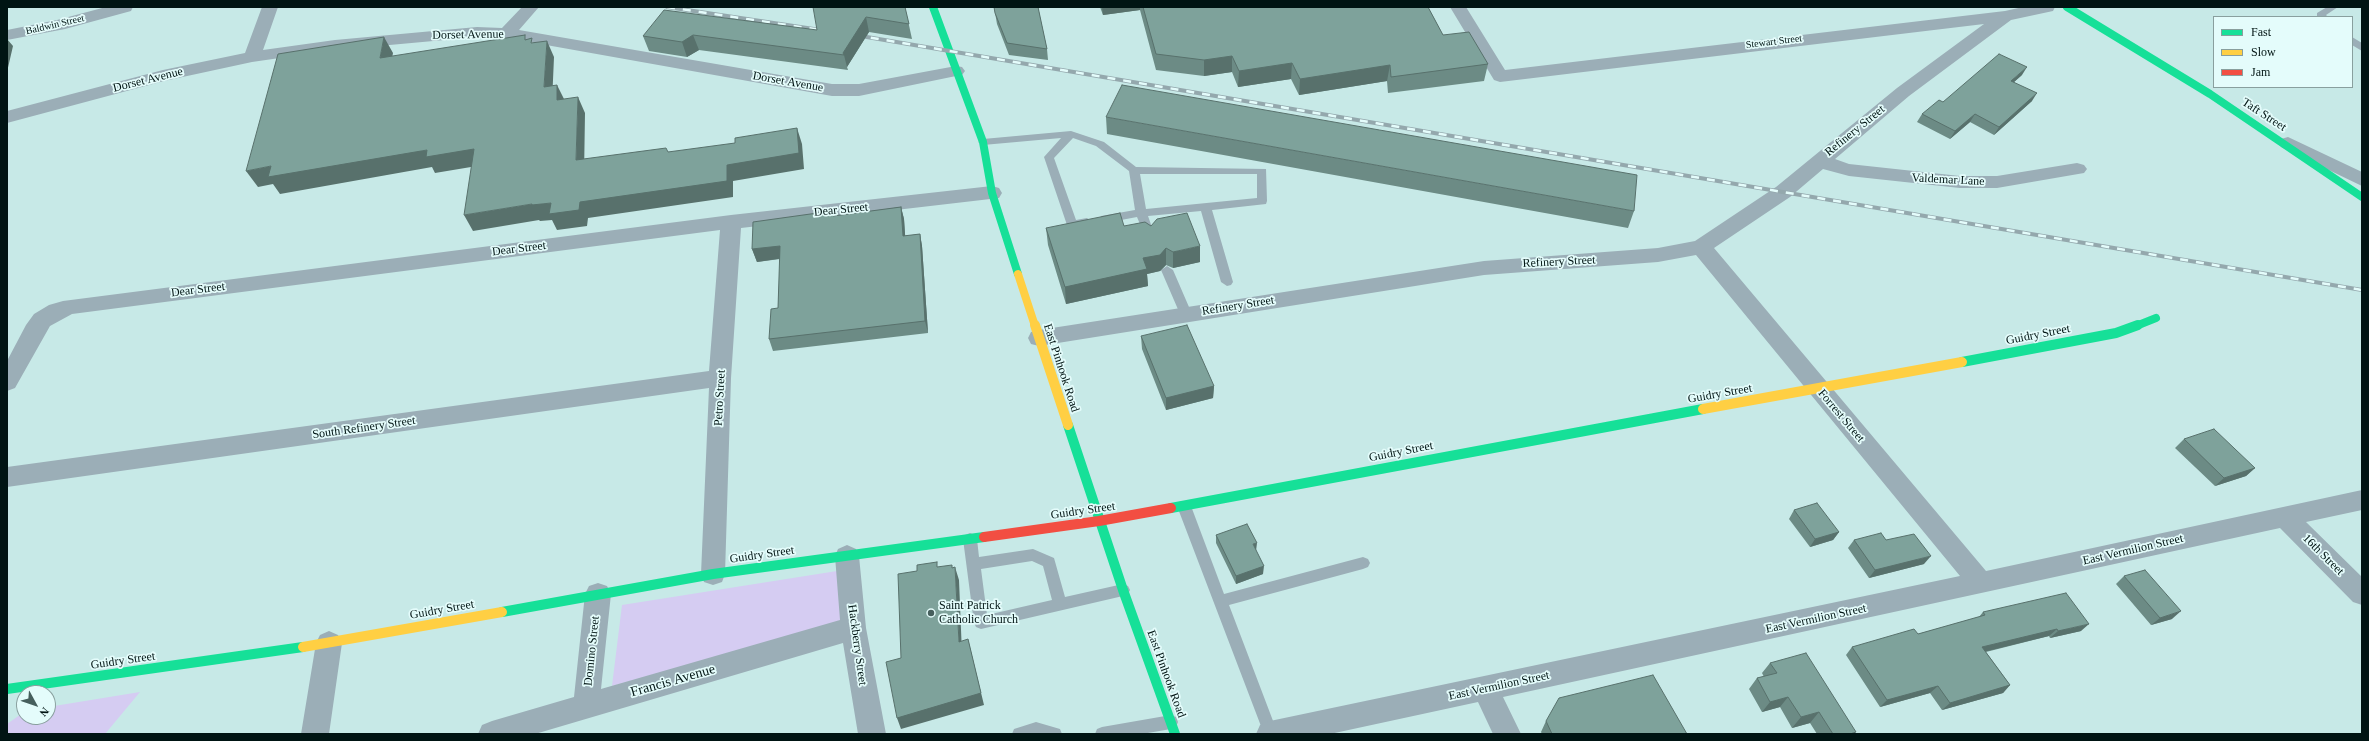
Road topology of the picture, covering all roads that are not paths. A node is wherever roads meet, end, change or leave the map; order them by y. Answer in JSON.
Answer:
{"nodes":[{"id":1,"x":125,"y":7,"type":"edge"},
{"id":2,"x":270,"y":7,"type":"edge"},
{"id":3,"x":531,"y":7,"type":"edge"},
{"id":4,"x":933,"y":7,"type":"edge"},
{"id":5,"x":1458,"y":7,"type":"edge"},
{"id":6,"x":2047,"y":7,"type":"edge"},
{"id":7,"x":2067,"y":7,"type":"edge"},
{"id":8,"x":2333,"y":7,"type":"edge"},
{"id":9,"x":2005,"y":16,"type":"junction"},
{"id":10,"x":2321,"y":16,"type":"edge"},
{"id":11,"x":506,"y":34,"type":"junction"},
{"id":12,"x":7,"y":35,"type":"edge"},
{"id":13,"x":2353,"y":41,"type":"edge"},
{"id":14,"x":2362,"y":48,"type":"edge"},
{"id":15,"x":252,"y":57,"type":"junction"},
{"id":16,"x":956,"y":71,"type":"junction"},
{"id":17,"x":7,"y":117,"type":"edge"},
{"id":18,"x":1071,"y":134,"type":"junction"},
{"id":19,"x":2273,"y":135,"type":"junction"},
{"id":20,"x":983,"y":142,"type":"junction"},
{"id":21,"x":1820,"y":159,"type":"junction"},
{"id":22,"x":2077,"y":169,"type":"dead end"},
{"id":23,"x":1134,"y":170,"type":"junction"},
{"id":24,"x":2362,"y":180,"type":"edge"},
{"id":25,"x":992,"y":193,"type":"junction"},
{"id":26,"x":2362,"y":197,"type":"edge"},
{"id":27,"x":1206,"y":208,"type":"junction"},
{"id":28,"x":1141,"y":213,"type":"junction"},
{"id":29,"x":731,"y":222,"type":"junction"},
{"id":30,"x":1151,"y":237,"type":"edge"},
{"id":31,"x":1701,"y":247,"type":"junction"},
{"id":32,"x":1167,"y":270,"type":"dead end"},
{"id":33,"x":1226,"y":282,"type":"dead end"},
{"id":34,"x":1186,"y":314,"type":"junction"},
{"id":35,"x":2156,"y":318,"type":"dead end"},
{"id":36,"x":1039,"y":338,"type":"junction"},
{"id":37,"x":720,"y":378,"type":"junction"},
{"id":38,"x":7,"y":382,"type":"edge"},
{"id":39,"x":1818,"y":389,"type":"junction"},
{"id":40,"x":7,"y":477,"type":"edge"},
{"id":41,"x":2362,"y":500,"type":"edge"},
{"id":42,"x":1184,"y":506,"type":"junction"},
{"id":43,"x":2285,"y":517,"type":"junction"},
{"id":44,"x":1099,"y":521,"type":"junction"},
{"id":45,"x":970,"y":539,"type":"junction"},
{"id":46,"x":847,"y":556,"type":"junction"},
{"id":47,"x":1362,"y":563,"type":"dead end"},
{"id":48,"x":972,"y":564,"type":"junction"},
{"id":49,"x":713,"y":574,"type":"junction"},
{"id":50,"x":1981,"y":583,"type":"junction"},
{"id":51,"x":1123,"y":590,"type":"junction"},
{"id":52,"x":598,"y":594,"type":"junction"},
{"id":53,"x":2362,"y":594,"type":"edge"},
{"id":54,"x":1220,"y":601,"type":"junction"},
{"id":55,"x":1060,"y":606,"type":"junction"},
{"id":56,"x":853,"y":628,"type":"junction"},
{"id":57,"x":329,"y":643,"type":"junction"},
{"id":58,"x":7,"y":689,"type":"edge"},
{"id":59,"x":1485,"y":689,"type":"junction"},
{"id":60,"x":586,"y":707,"type":"junction"},
{"id":61,"x":1173,"y":728,"type":"edge"},
{"id":62,"x":315,"y":734,"type":"edge"},
{"id":63,"x":492,"y":734,"type":"edge"},
{"id":64,"x":872,"y":734,"type":"edge"},
{"id":65,"x":1019,"y":734,"type":"edge"},
{"id":66,"x":1055,"y":734,"type":"edge"},
{"id":67,"x":1102,"y":734,"type":"edge"},
{"id":68,"x":1271,"y":734,"type":"edge"},
{"id":69,"x":1507,"y":734,"type":"edge"}],
"edges":[{"from":1,"to":12,"type":"street","name":"Baldwin Street"},
{"from":2,"to":15,"type":"street"},
{"from":3,"to":11,"type":"street"},
{"from":4,"to":16,"type":"street","name":"East Pinhook Road"},
{"from":5,"to":9,"type":"street","name":"Stewart Street"},
{"from":6,"to":9,"type":"street","name":"Stewart Street"},
{"from":7,"to":19,"type":"street","name":"Taft Street"},
{"from":8,"to":10,"type":"lane"},
{"from":9,"to":21,"type":"street","name":"Refinery Street"},
{"from":11,"to":15,"type":"street","name":"Dorset Avenue"},
{"from":11,"to":16,"type":"street","name":"Dorset Avenue"},
{"from":13,"to":14,"type":"lane"},
{"from":15,"to":17,"type":"street","name":"Dorset Avenue"},
{"from":16,"to":20,"type":"street","name":"East Pinhook Road"},
{"from":18,"to":20,"type":"lane"},
{"from":18,"to":23,"type":"lane"},
{"from":18,"to":28,"type":"lane"},
{"from":19,"to":24,"type":"street"},
{"from":19,"to":26,"type":"street","name":"Taft Street"},
{"from":20,"to":25,"type":"street","name":"East Pinhook Road"},
{"from":21,"to":22,"type":"street","name":"Valdemar Lane"},
{"from":21,"to":31,"type":"street","name":"Refinery Street"},
{"from":23,"to":27,"type":"lane"},
{"from":23,"to":28,"type":"lane"},
{"from":25,"to":29,"type":"street","name":"Dear Street"},
{"from":25,"to":36,"type":"street","name":"East Pinhook Road"},
{"from":27,"to":28,"type":"lane"},
{"from":27,"to":33,"type":"lane"},
{"from":28,"to":30,"type":"lane"},
{"from":29,"to":37,"type":"street","name":"Petro Street"},
{"from":29,"to":38,"type":"street","name":"Dear Street"},
{"from":31,"to":34,"type":"street","name":"Refinery Street"},
{"from":31,"to":39,"type":"street","name":"Forrest Street"},
{"from":32,"to":34,"type":"lane"},
{"from":34,"to":36,"type":"street","name":"Refinery Street"},
{"from":35,"to":39,"type":"street","name":"Guidry Street"},
{"from":36,"to":44,"type":"street","name":"East Pinhook Road"},
{"from":37,"to":40,"type":"street","name":"South Refinery Street"},
{"from":37,"to":49,"type":"street","name":"Petro Street"},
{"from":39,"to":42,"type":"street","name":"Guidry Street"},
{"from":39,"to":50,"type":"street","name":"Forrest Street"},
{"from":41,"to":43,"type":"street","name":"East Vermilion Street"},
{"from":42,"to":44,"type":"street","name":"Guidry Street"},
{"from":42,"to":54,"type":"lane"},
{"from":43,"to":50,"type":"street","name":"East Vermilion Street"},
{"from":43,"to":53,"type":"street","name":"16th Street"},
{"from":44,"to":45,"type":"street","name":"Guidry Street"},
{"from":44,"to":51,"type":"street","name":"East Pinhook Road"},
{"from":45,"to":46,"type":"street","name":"Guidry Street"},
{"from":45,"to":48,"type":"lane"},
{"from":46,"to":49,"type":"street","name":"Guidry Street"},
{"from":46,"to":56,"type":"street","name":"Hackberry Street"},
{"from":47,"to":54,"type":"lane"},
{"from":48,"to":55,"type":"lane"},
{"from":48,"to":55,"type":"lane"},
{"from":49,"to":52,"type":"street","name":"Guidry Street"},
{"from":50,"to":59,"type":"street","name":"East Vermilion Street"},
{"from":51,"to":55,"type":"lane"},
{"from":51,"to":61,"type":"street","name":"East Pinhook Road"},
{"from":52,"to":57,"type":"street","name":"Guidry Street"},
{"from":52,"to":60,"type":"street","name":"Domino Street"},
{"from":54,"to":68,"type":"lane"},
{"from":56,"to":60,"type":"street","name":"Francis Avenue"},
{"from":56,"to":64,"type":"street","name":"Hackberry Street"},
{"from":57,"to":58,"type":"street","name":"Guidry Street"},
{"from":57,"to":62,"type":"street"},
{"from":59,"to":68,"type":"street","name":"East Vermilion Street"},
{"from":59,"to":69,"type":"street"},
{"from":60,"to":63,"type":"street","name":"Francis Avenue"},
{"from":61,"to":67,"type":"lane"},
{"from":65,"to":66,"type":"lane"}]}
